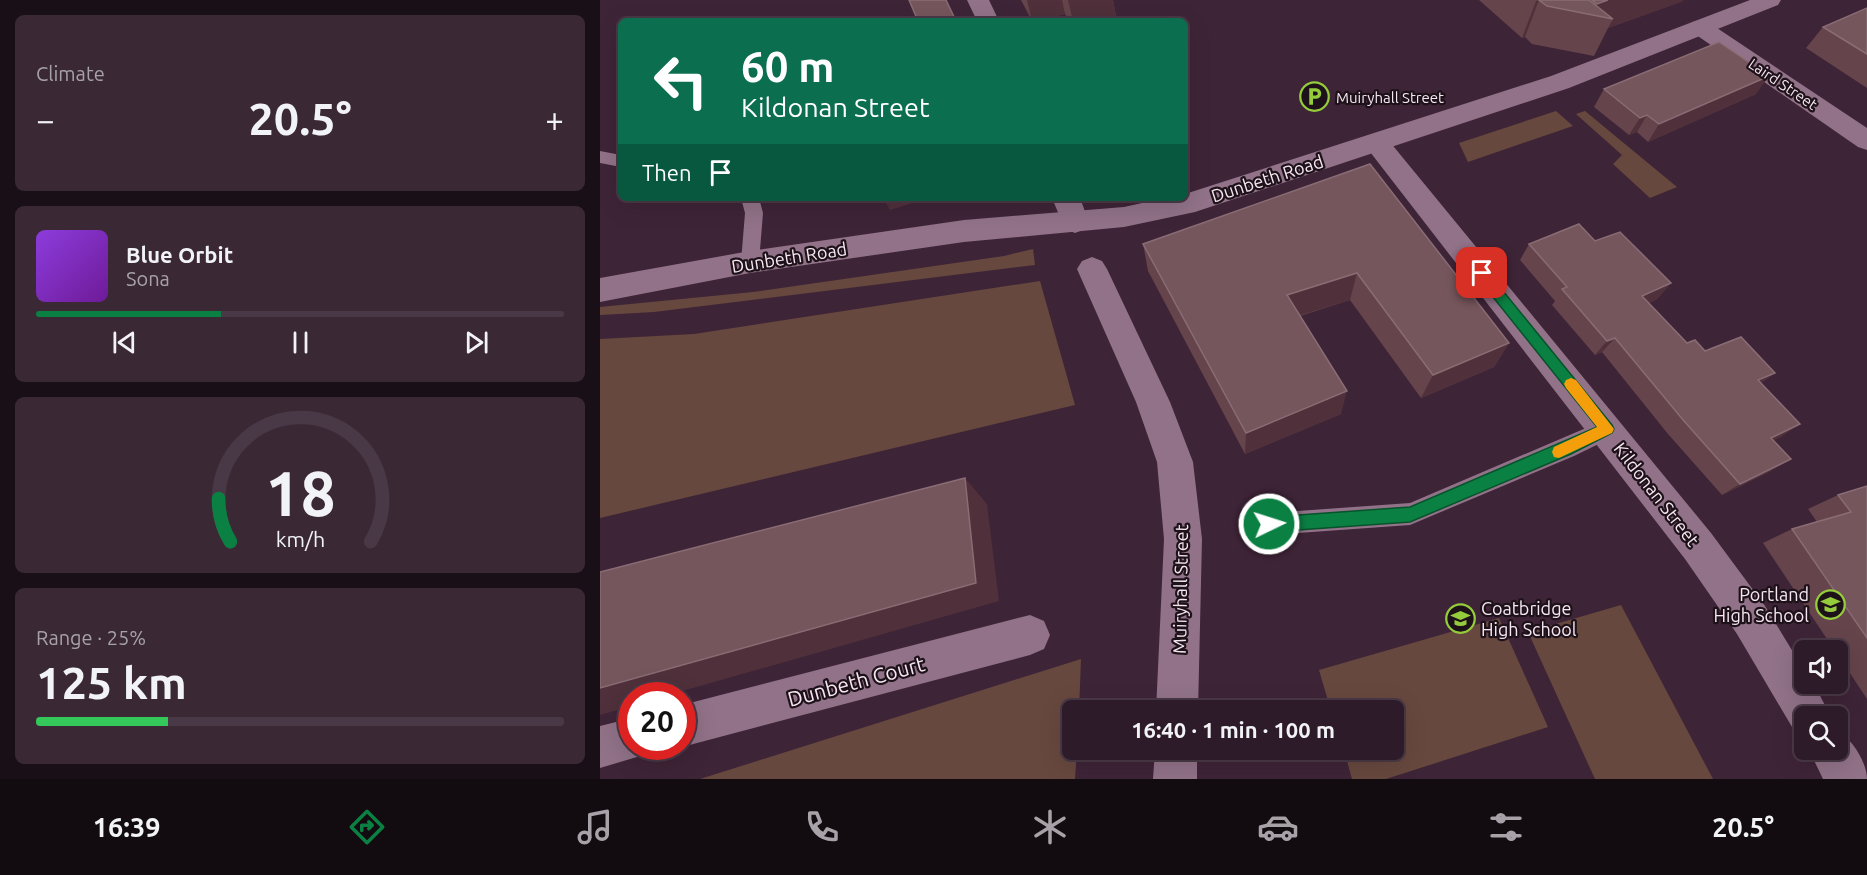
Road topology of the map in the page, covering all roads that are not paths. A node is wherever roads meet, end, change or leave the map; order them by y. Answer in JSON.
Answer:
{"nodes":[{"id":1,"x":978,"y":0,"type":"edge"},
{"id":2,"x":1770,"y":0,"type":"edge"},
{"id":3,"x":987,"y":18,"type":"edge"},
{"id":4,"x":1700,"y":27,"type":"junction"},
{"id":5,"x":1867,"y":141,"type":"edge"},
{"id":6,"x":1376,"y":142,"type":"junction"},
{"id":7,"x":600,"y":157,"type":"edge"},
{"id":8,"x":618,"y":160,"type":"edge"},
{"id":9,"x":751,"y":201,"type":"edge"},
{"id":10,"x":1070,"y":210,"type":"edge"},
{"id":11,"x":750,"y":262,"type":"junction"},
{"id":12,"x":1092,"y":269,"type":"dead end"},
{"id":13,"x":600,"y":290,"type":"edge"},
{"id":14,"x":1607,"y":429,"type":"junction"},
{"id":15,"x":1269,"y":524,"type":"dead end"},
{"id":16,"x":1030,"y":635,"type":"dead end"},
{"id":17,"x":1178,"y":700,"type":"edge"},
{"id":18,"x":1803,"y":706,"type":"edge"},
{"id":19,"x":696,"y":722,"type":"edge"},
{"id":20,"x":618,"y":742,"type":"edge"},
{"id":21,"x":600,"y":747,"type":"edge"},
{"id":22,"x":1176,"y":760,"type":"edge"},
{"id":23,"x":1836,"y":760,"type":"edge"},
{"id":24,"x":1175,"y":779,"type":"edge"},
{"id":25,"x":1848,"y":779,"type":"edge"}],
"edges":[{"from":1,"to":3,"type":"street"},
{"from":2,"to":4,"type":"street","name":"Dunbeth Road"},
{"from":4,"to":5,"type":"street","name":"Laird Street"},
{"from":4,"to":6,"type":"street","name":"Dunbeth Road"},
{"from":6,"to":10,"type":"street","name":"Dunbeth Road"},
{"from":6,"to":14,"type":"street","name":"Kildonan Street"},
{"from":7,"to":8,"type":"lane"},
{"from":9,"to":11,"type":"lane"},
{"from":10,"to":11,"type":"street","name":"Dunbeth Road"},
{"from":11,"to":13,"type":"street","name":"Dunbeth Road"},
{"from":12,"to":17,"type":"street","name":"Muiryhall Street"},
{"from":14,"to":15,"type":"lane"},
{"from":14,"to":18,"type":"street","name":"Kildonan Street"},
{"from":16,"to":19,"type":"street","name":"Dunbeth Court"},
{"from":20,"to":21,"type":"street"},
{"from":22,"to":24,"type":"street"},
{"from":23,"to":25,"type":"street"}]}
